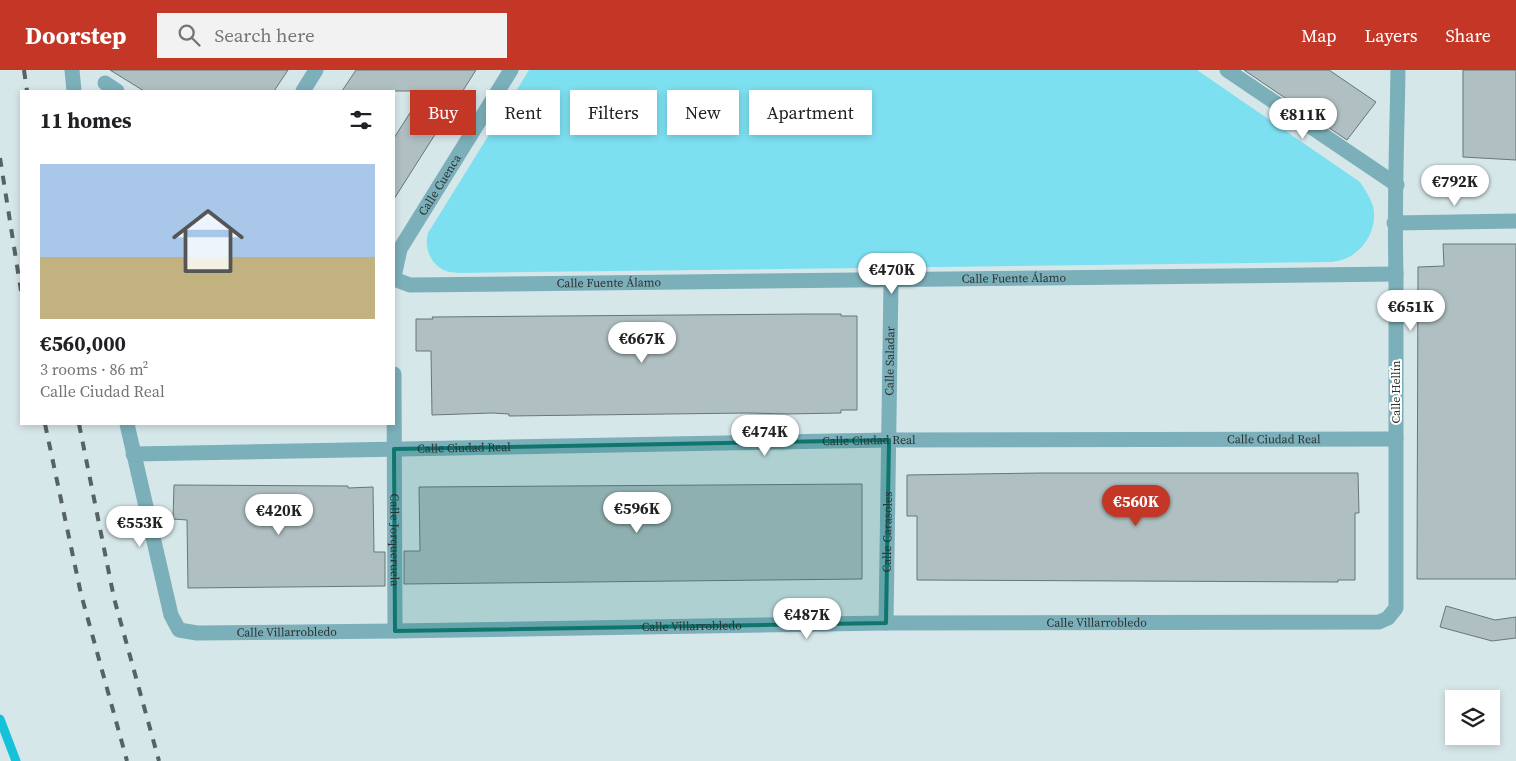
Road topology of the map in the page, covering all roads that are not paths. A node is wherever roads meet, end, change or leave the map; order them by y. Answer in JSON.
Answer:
{"nodes":[{"id":1,"x":72,"y":70,"type":"edge"},
{"id":2,"x":316,"y":70,"type":"edge"},
{"id":3,"x":511,"y":70,"type":"edge"},
{"id":4,"x":1227,"y":70,"type":"edge"},
{"id":5,"x":1398,"y":70,"type":"edge"},
{"id":6,"x":74,"y":90,"type":"edge"},
{"id":7,"x":304,"y":90,"type":"edge"},
{"id":8,"x":1397,"y":185,"type":"junction"},
{"id":9,"x":1516,"y":221,"type":"edge"},
{"id":10,"x":1394,"y":223,"type":"junction"},
{"id":11,"x":395,"y":273,"type":"edge"},
{"id":12,"x":1396,"y":274,"type":"junction"},
{"id":13,"x":395,"y":278,"type":"edge"},
{"id":14,"x":891,"y":280,"type":"junction"},
{"id":15,"x":127,"y":425,"type":"edge"},
{"id":16,"x":394,"y":425,"type":"edge"},
{"id":17,"x":1396,"y":439,"type":"junction"},
{"id":18,"x":888,"y":440,"type":"junction"},
{"id":19,"x":394,"y":449,"type":"junction"},
{"id":20,"x":133,"y":454,"type":"junction"},
{"id":21,"x":1397,"y":594,"type":"joint"},
{"id":22,"x":886,"y":623,"type":"junction"},
{"id":23,"x":395,"y":631,"type":"junction"}],
"edges":[{"from":1,"to":6,"type":"street"},
{"from":2,"to":7,"type":"street"},
{"from":3,"to":11,"type":"street","name":"Calle Cuenca"},
{"from":4,"to":8,"type":"street"},
{"from":5,"to":8,"type":"street","name":"Calle Hellín"},
{"from":8,"to":10,"type":"street","name":"Calle Hellín"},
{"from":9,"to":10,"type":"street"},
{"from":10,"to":12,"type":"street","name":"Calle Hellín"},
{"from":12,"to":14,"type":"street","name":"Calle Fuente Álamo"},
{"from":12,"to":17,"type":"street","name":"Calle Hellín"},
{"from":13,"to":14,"type":"street","name":"Calle Fuente Álamo"},
{"from":14,"to":18,"type":"street","name":"Calle Saladar"},
{"from":15,"to":20,"type":"street"},
{"from":16,"to":19,"type":"street","name":"Calle Jorqueruela"},
{"from":17,"to":18,"type":"street","name":"Calle Ciudad Real"},
{"from":17,"to":21,"type":"street","name":"Calle Hellín"},
{"from":18,"to":19,"type":"street","name":"Calle Ciudad Real"},
{"from":18,"to":22,"type":"street","name":"Calle Carasoles"},
{"from":19,"to":20,"type":"street","name":"Calle Ciudad Real"},
{"from":19,"to":23,"type":"street","name":"Calle Jorqueruela"},
{"from":20,"to":23,"type":"street","name":"Calle Villarrobledo"},
{"from":21,"to":22,"type":"street","name":"Calle Villarrobledo"},
{"from":22,"to":23,"type":"street","name":"Calle Villarrobledo"}]}
